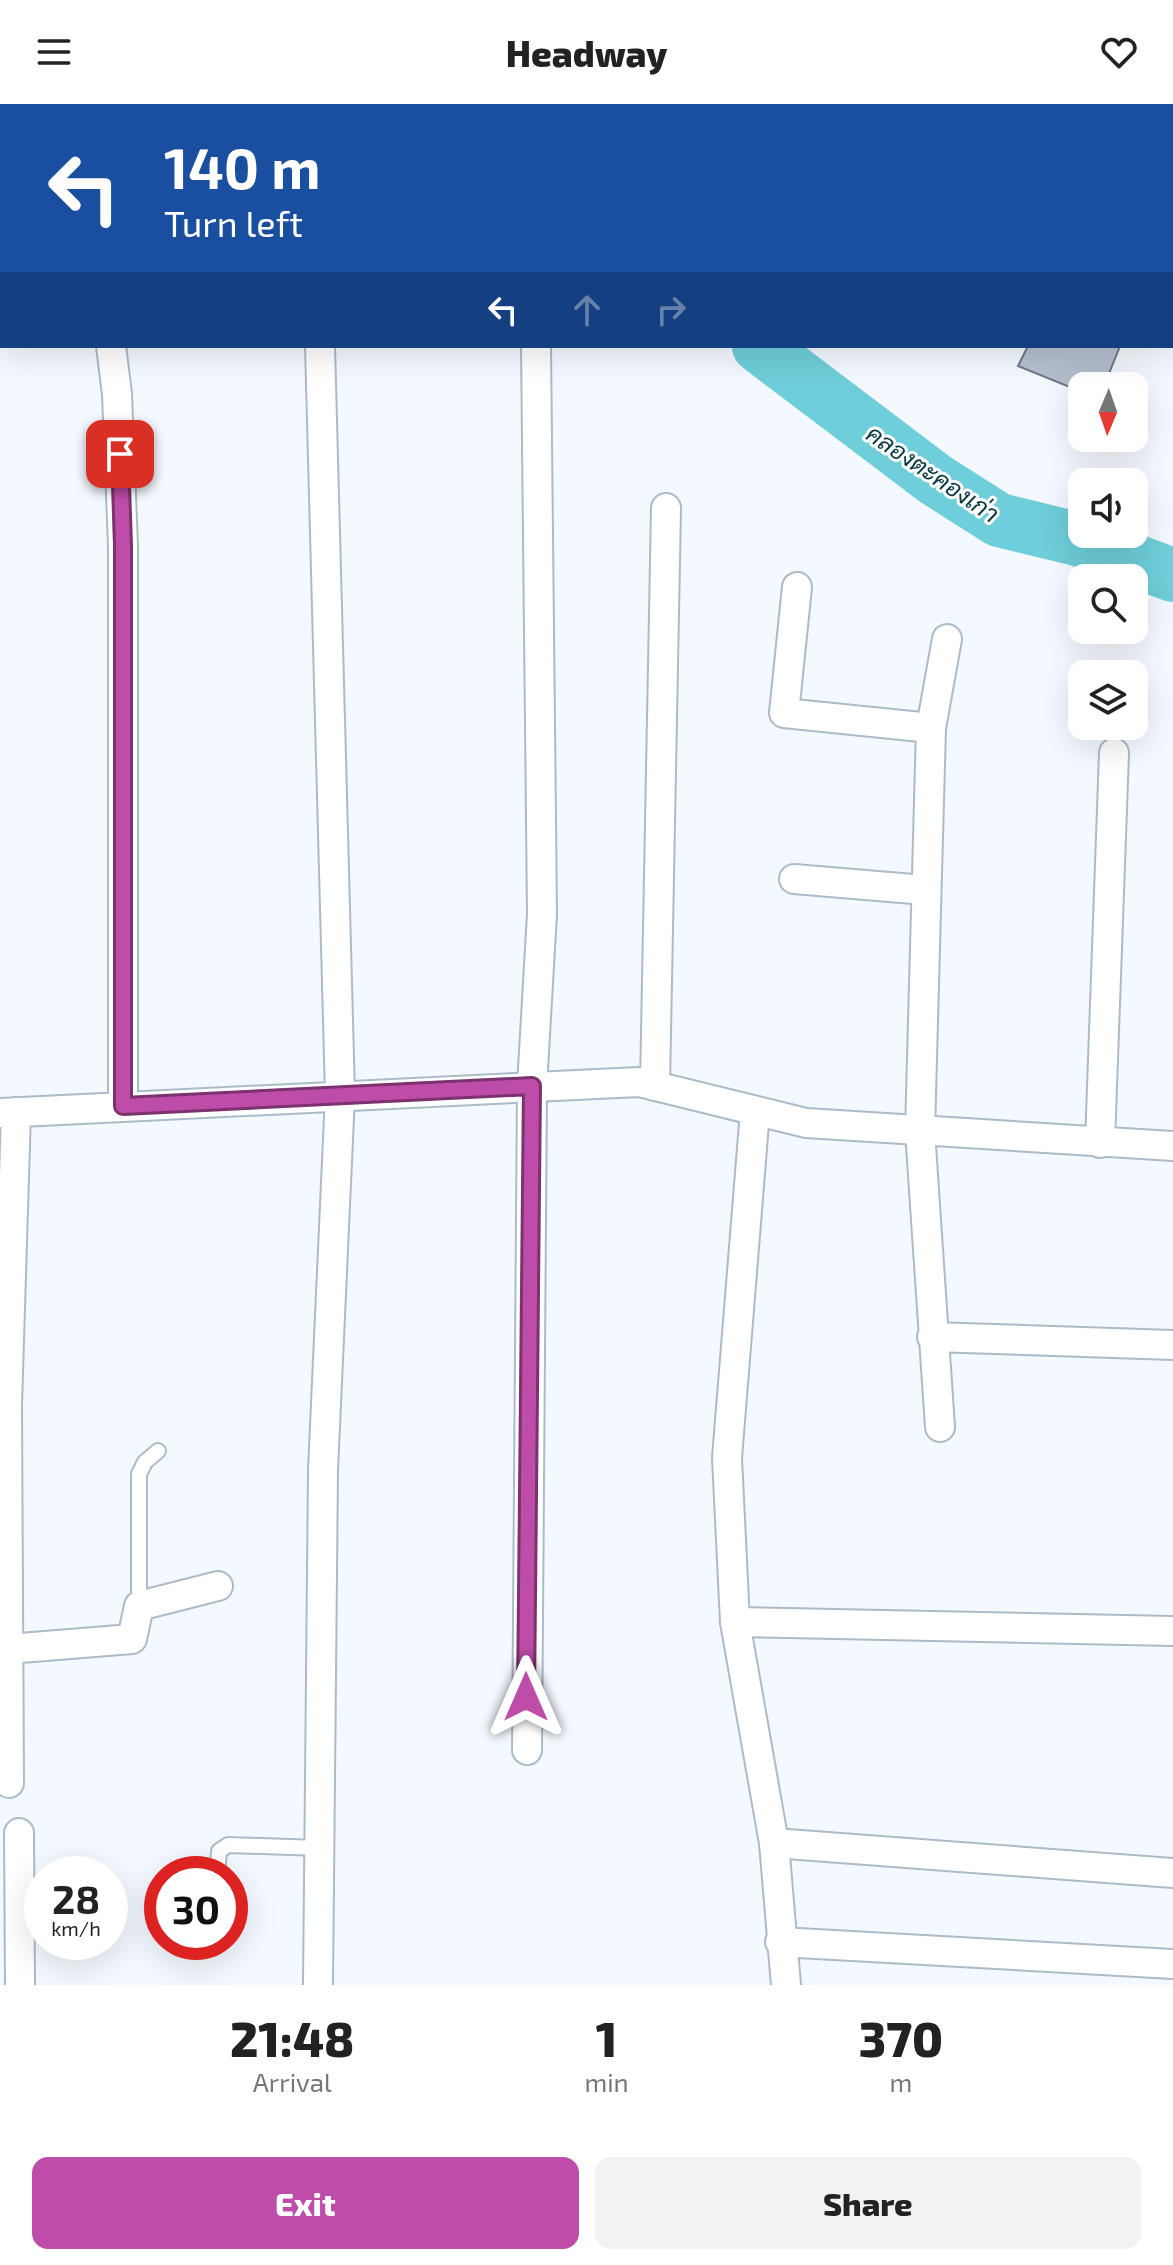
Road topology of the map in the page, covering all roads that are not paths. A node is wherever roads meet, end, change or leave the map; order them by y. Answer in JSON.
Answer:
{"nodes":[{"id":1,"x":111,"y":348,"type":"edge"},
{"id":2,"x":320,"y":348,"type":"edge"},
{"id":3,"x":536,"y":348,"type":"edge"},
{"id":4,"x":666,"y":508,"type":"dead end"},
{"id":5,"x":797,"y":587,"type":"dead end"},
{"id":6,"x":947,"y":639,"type":"dead end"},
{"id":7,"x":931,"y":728,"type":"junction"},
{"id":8,"x":1114,"y":753,"type":"dead end"},
{"id":9,"x":794,"y":879,"type":"dead end"},
{"id":10,"x":925,"y":890,"type":"junction"},
{"id":11,"x":532,"y":1086,"type":"junction"},
{"id":12,"x":655,"y":1086,"type":"junction"},
{"id":13,"x":340,"y":1095,"type":"junction"},
{"id":14,"x":123,"y":1106,"type":"junction"},
{"id":15,"x":755,"y":1111,"type":"junction"},
{"id":16,"x":8,"y":1113,"type":"edge"},
{"id":17,"x":920,"y":1131,"type":"junction"},
{"id":18,"x":1100,"y":1143,"type":"junction"},
{"id":19,"x":1173,"y":1146,"type":"edge"},
{"id":20,"x":932,"y":1337,"type":"junction"},
{"id":21,"x":1173,"y":1345,"type":"edge"},
{"id":22,"x":940,"y":1427,"type":"dead end"},
{"id":23,"x":158,"y":1451,"type":"dead end"},
{"id":24,"x":218,"y":1586,"type":"dead end"},
{"id":25,"x":139,"y":1606,"type":"junction"},
{"id":26,"x":735,"y":1622,"type":"junction"},
{"id":27,"x":1173,"y":1631,"type":"edge"},
{"id":28,"x":8,"y":1649,"type":"junction"},
{"id":29,"x":527,"y":1750,"type":"dead end"},
{"id":30,"x":9,"y":1783,"type":"dead end"},
{"id":31,"x":19,"y":1833,"type":"dead end"},
{"id":32,"x":774,"y":1843,"type":"junction"},
{"id":33,"x":320,"y":1848,"type":"junction"},
{"id":34,"x":219,"y":1856,"type":"edge"},
{"id":35,"x":1173,"y":1873,"type":"edge"},
{"id":36,"x":780,"y":1942,"type":"junction"},
{"id":37,"x":1173,"y":1964,"type":"edge"},
{"id":38,"x":20,"y":1985,"type":"edge"},
{"id":39,"x":318,"y":1985,"type":"edge"},
{"id":40,"x":786,"y":1985,"type":"edge"}],
"edges":[{"from":1,"to":14,"type":"street"},
{"from":2,"to":13,"type":"street"},
{"from":3,"to":11,"type":"street"},
{"from":4,"to":12,"type":"street"},
{"from":5,"to":7,"type":"street"},
{"from":6,"to":7,"type":"street"},
{"from":7,"to":10,"type":"street"},
{"from":8,"to":18,"type":"street"},
{"from":9,"to":10,"type":"street"},
{"from":10,"to":17,"type":"street"},
{"from":11,"to":12,"type":"street"},
{"from":11,"to":13,"type":"street"},
{"from":11,"to":29,"type":"street"},
{"from":12,"to":15,"type":"street"},
{"from":13,"to":14,"type":"street"},
{"from":13,"to":33,"type":"street"},
{"from":14,"to":16,"type":"street"},
{"from":15,"to":17,"type":"street"},
{"from":15,"to":26,"type":"street"},
{"from":16,"to":28,"type":"street"},
{"from":17,"to":18,"type":"street"},
{"from":17,"to":20,"type":"street"},
{"from":18,"to":19,"type":"street"},
{"from":20,"to":21,"type":"street"},
{"from":20,"to":22,"type":"street"},
{"from":23,"to":25,"type":"lane"},
{"from":24,"to":25,"type":"street"},
{"from":25,"to":28,"type":"street"},
{"from":26,"to":27,"type":"street"},
{"from":26,"to":32,"type":"street"},
{"from":28,"to":30,"type":"street"},
{"from":31,"to":38,"type":"street"},
{"from":32,"to":35,"type":"street"},
{"from":32,"to":36,"type":"street"},
{"from":33,"to":34,"type":"lane"},
{"from":33,"to":39,"type":"street"},
{"from":36,"to":37,"type":"street"},
{"from":36,"to":40,"type":"street"}]}
